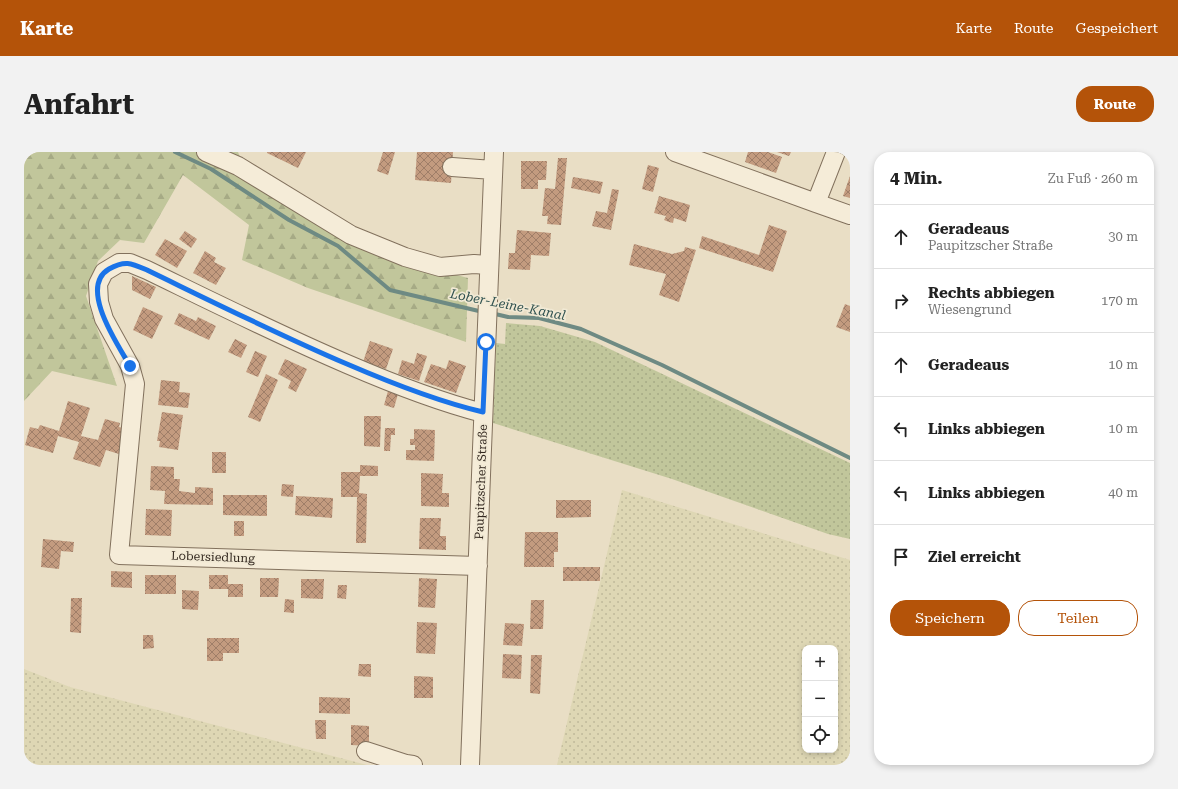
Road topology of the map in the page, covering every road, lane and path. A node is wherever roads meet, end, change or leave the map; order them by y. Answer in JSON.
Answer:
{"nodes":[{"id":1,"x":206,"y":152,"type":"edge"},
{"id":2,"x":494,"y":152,"type":"edge"},
{"id":3,"x":675,"y":152,"type":"edge"},
{"id":4,"x":836,"y":152,"type":"edge"},
{"id":5,"x":452,"y":167,"type":"dead end"},
{"id":6,"x":493,"y":170,"type":"junction"},
{"id":7,"x":816,"y":203,"type":"junction"},
{"id":8,"x":850,"y":215,"type":"edge"},
{"id":9,"x":488,"y":273,"type":"junction"},
{"id":10,"x":483,"y":412,"type":"junction"},
{"id":11,"x":478,"y":566,"type":"junction"},
{"id":12,"x":366,"y":751,"type":"dead end"},
{"id":13,"x":413,"y":765,"type":"edge"},
{"id":14,"x":470,"y":765,"type":"edge"}],
"edges":[{"from":1,"to":9,"type":"street"},
{"from":2,"to":6,"type":"street","name":"Paupitzscher Straße"},
{"from":3,"to":7,"type":"street"},
{"from":4,"to":7,"type":"street"},
{"from":5,"to":6,"type":"street"},
{"from":6,"to":9,"type":"street","name":"Paupitzscher Straße"},
{"from":7,"to":8,"type":"street"},
{"from":9,"to":10,"type":"street","name":"Paupitzscher Straße"},
{"from":10,"to":11,"type":"street","name":"Paupitzscher Straße"},
{"from":10,"to":11,"type":"street","name":"Lobersiedlung"},
{"from":11,"to":14,"type":"street","name":"Paupitzscher Straße"},
{"from":12,"to":13,"type":"street"}]}
